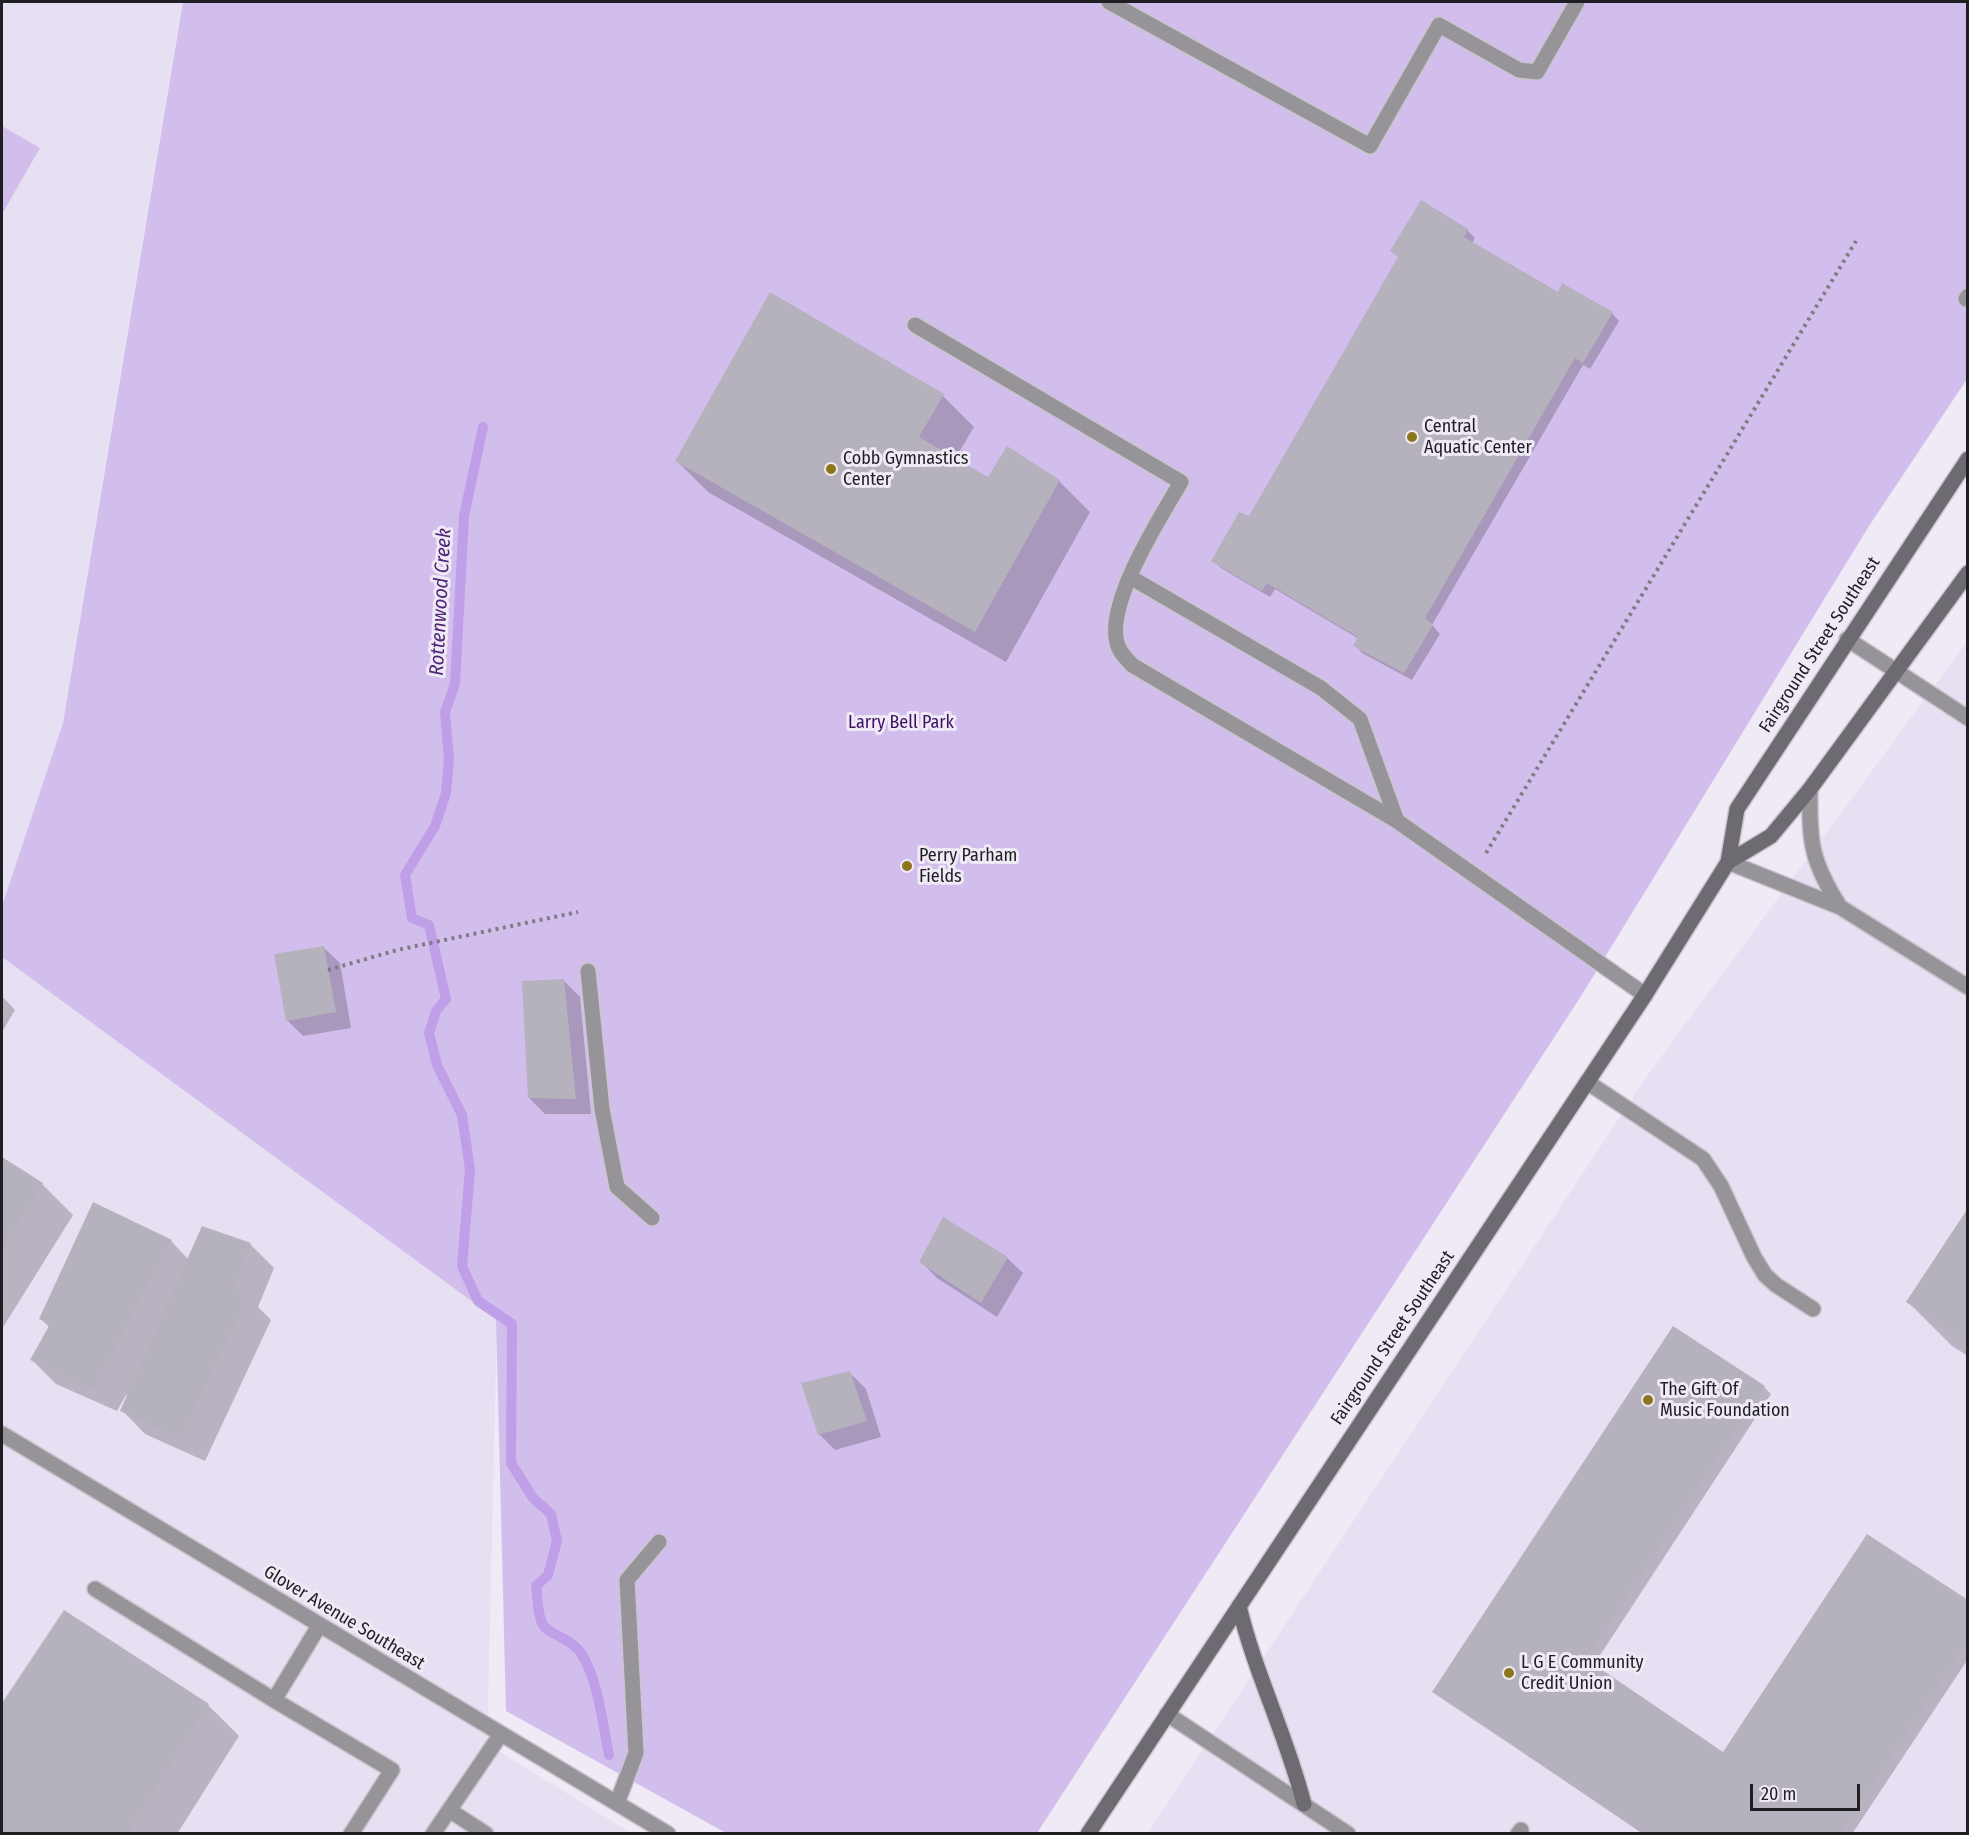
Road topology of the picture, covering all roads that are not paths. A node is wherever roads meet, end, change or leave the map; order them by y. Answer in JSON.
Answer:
{"nodes":[{"id":1,"x":1109,"y":2,"type":"edge"},
{"id":2,"x":1578,"y":2,"type":"edge"},
{"id":3,"x":915,"y":325,"type":"dead end"},
{"id":4,"x":1968,"y":459,"type":"edge"},
{"id":5,"x":1968,"y":573,"type":"edge"},
{"id":6,"x":1130,"y":577,"type":"junction"},
{"id":7,"x":1847,"y":639,"type":"junction"},
{"id":8,"x":1898,"y":671,"type":"junction"},
{"id":9,"x":1968,"y":718,"type":"edge"},
{"id":10,"x":1810,"y":789,"type":"junction"},
{"id":11,"x":1397,"y":821,"type":"junction"},
{"id":12,"x":1728,"y":862,"type":"junction"},
{"id":13,"x":1840,"y":907,"type":"junction"},
{"id":14,"x":588,"y":971,"type":"dead end"},
{"id":15,"x":1968,"y":987,"type":"edge"},
{"id":16,"x":1645,"y":994,"type":"junction"},
{"id":17,"x":1587,"y":1082,"type":"junction"},
{"id":18,"x":652,"y":1218,"type":"dead end"},
{"id":19,"x":1813,"y":1309,"type":"dead end"},
{"id":20,"x":2,"y":1434,"type":"edge"},
{"id":21,"x":659,"y":1542,"type":"dead end"},
{"id":22,"x":95,"y":1589,"type":"dead end"},
{"id":23,"x":1239,"y":1606,"type":"junction"},
{"id":24,"x":319,"y":1626,"type":"junction"},
{"id":25,"x":274,"y":1700,"type":"junction"},
{"id":26,"x":1167,"y":1714,"type":"junction"},
{"id":27,"x":501,"y":1734,"type":"junction"},
{"id":28,"x":617,"y":1803,"type":"junction"},
{"id":29,"x":1304,"y":1804,"type":"junction"},
{"id":30,"x":449,"y":1810,"type":"junction"},
{"id":31,"x":351,"y":1833,"type":"edge"},
{"id":32,"x":434,"y":1833,"type":"edge"},
{"id":33,"x":486,"y":1833,"type":"edge"},
{"id":34,"x":668,"y":1833,"type":"edge"},
{"id":35,"x":1088,"y":1833,"type":"edge"},
{"id":36,"x":1348,"y":1833,"type":"edge"}],
"edges":[{"from":1,"to":2,"type":"street"},
{"from":3,"to":6,"type":"street"},
{"from":4,"to":7,"type":"main road","name":"Fairground Street Southeast"},
{"from":5,"to":8,"type":"main road","name":"Fairground Street Southeast"},
{"from":6,"to":11,"type":"street"},
{"from":6,"to":11,"type":"street"},
{"from":7,"to":8,"type":"street"},
{"from":7,"to":12,"type":"main road","name":"Fairground Street Southeast"},
{"from":8,"to":9,"type":"street"},
{"from":8,"to":10,"type":"main road","name":"Fairground Street Southeast"},
{"from":10,"to":12,"type":"main road","name":"Fairground Street Southeast"},
{"from":10,"to":13,"type":"street"},
{"from":11,"to":16,"type":"street"},
{"from":12,"to":13,"type":"street"},
{"from":12,"to":16,"type":"main road","name":"Fairground Street Southeast"},
{"from":13,"to":15,"type":"street"},
{"from":14,"to":18,"type":"street"},
{"from":16,"to":17,"type":"main road","name":"Fairground Street Southeast"},
{"from":17,"to":19,"type":"street"},
{"from":17,"to":23,"type":"main road","name":"Fairground Street Southeast"},
{"from":20,"to":24,"type":"street","name":"Glover Avenue Southeast"},
{"from":21,"to":28,"type":"street"},
{"from":22,"to":25,"type":"street"},
{"from":23,"to":26,"type":"main road","name":"Fairground Street Southeast"},
{"from":23,"to":29,"type":"main road"},
{"from":24,"to":25,"type":"street"},
{"from":24,"to":27,"type":"street","name":"Glover Avenue Southeast"},
{"from":25,"to":31,"type":"street"},
{"from":26,"to":29,"type":"street"},
{"from":26,"to":35,"type":"main road","name":"Fairground Street Southeast"},
{"from":27,"to":28,"type":"street","name":"Glover Avenue Southeast"},
{"from":27,"to":30,"type":"street"},
{"from":28,"to":34,"type":"street","name":"Glover Avenue Southeast"},
{"from":29,"to":36,"type":"street"},
{"from":30,"to":32,"type":"street"},
{"from":30,"to":33,"type":"street"}]}
